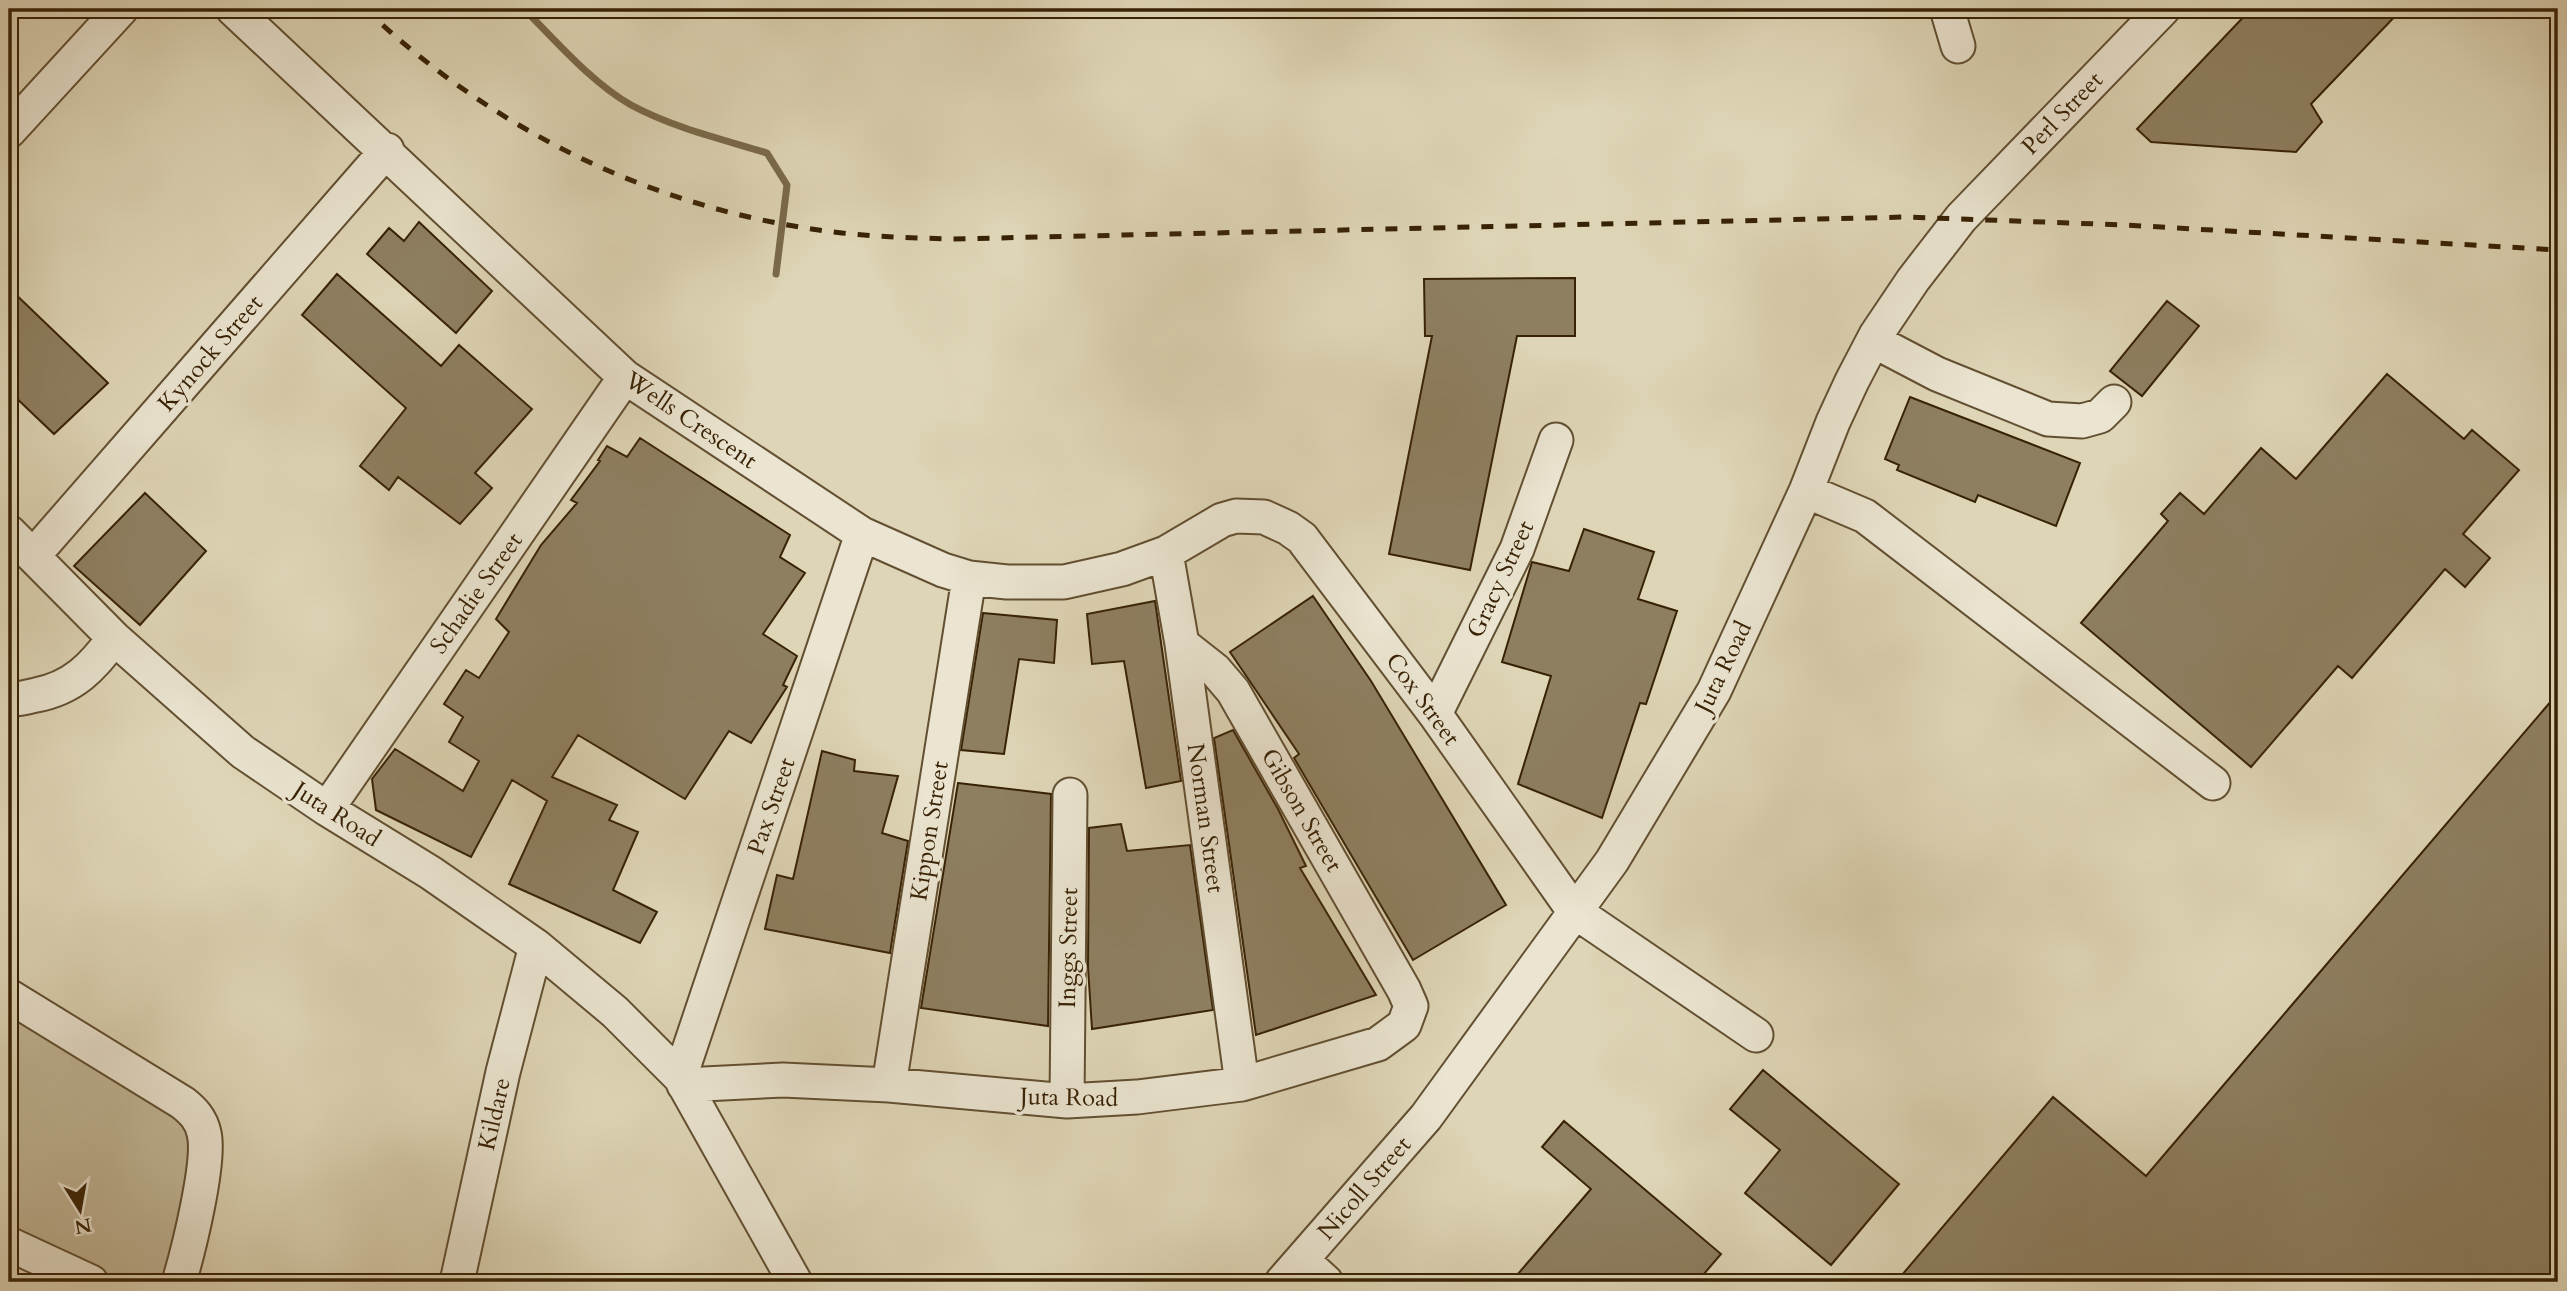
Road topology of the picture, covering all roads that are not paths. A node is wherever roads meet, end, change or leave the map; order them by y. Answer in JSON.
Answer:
{"nodes":[{"id":1,"x":121,"y":9,"type":"edge"},
{"id":2,"x":233,"y":9,"type":"edge"},
{"id":3,"x":1947,"y":9,"type":"edge"},
{"id":4,"x":2163,"y":9,"type":"edge"},
{"id":5,"x":1958,"y":46,"type":"dead end"},
{"id":6,"x":9,"y":131,"type":"edge"},
{"id":7,"x":387,"y":150,"type":"junction"},
{"id":8,"x":1961,"y":218,"type":"joint"},
{"id":9,"x":1874,"y":341,"type":"junction"},
{"id":10,"x":625,"y":377,"type":"junction"},
{"id":11,"x":2114,"y":402,"type":"dead end"},
{"id":12,"x":1556,"y":440,"type":"dead end"},
{"id":13,"x":1806,"y":491,"type":"junction"},
{"id":14,"x":1249,"y":515,"type":"joint"},
{"id":15,"x":9,"y":532,"type":"edge"},
{"id":16,"x":862,"y":534,"type":"junction"},
{"id":17,"x":1166,"y":552,"type":"junction"},
{"id":18,"x":33,"y":556,"type":"junction"},
{"id":19,"x":970,"y":578,"type":"junction"},
{"id":20,"x":114,"y":638,"type":"junction"},
{"id":21,"x":1182,"y":644,"type":"junction"},
{"id":22,"x":9,"y":699,"type":"edge"},
{"id":23,"x":1435,"y":714,"type":"junction"},
{"id":24,"x":2213,"y":783,"type":"dead end"},
{"id":25,"x":1070,"y":795,"type":"dead end"},
{"id":26,"x":327,"y":809,"type":"junction"},
{"id":27,"x":1574,"y":912,"type":"junction"},
{"id":28,"x":536,"y":946,"type":"junction"},
{"id":29,"x":1404,"y":990,"type":"joint"},
{"id":30,"x":9,"y":996,"type":"edge"},
{"id":31,"x":1756,"y":1035,"type":"dead end"},
{"id":32,"x":682,"y":1081,"type":"junction"},
{"id":33,"x":1242,"y":1084,"type":"junction"},
{"id":34,"x":889,"y":1085,"type":"junction"},
{"id":35,"x":1444,"y":1093,"type":"joint"},
{"id":36,"x":1067,"y":1101,"type":"junction"},
{"id":37,"x":9,"y":1244,"type":"edge"},
{"id":38,"x":1292,"y":1271,"type":"edge"},
{"id":39,"x":91,"y":1282,"type":"edge"},
{"id":40,"x":179,"y":1282,"type":"edge"},
{"id":41,"x":457,"y":1282,"type":"edge"},
{"id":42,"x":795,"y":1282,"type":"edge"},
{"id":43,"x":1326,"y":1282,"type":"edge"}],
"edges":[{"from":1,"to":6,"type":"street"},
{"from":2,"to":7,"type":"street","name":"Wells Crescent"},
{"from":3,"to":5,"type":"street"},
{"from":4,"to":8,"type":"street","name":"Perl Street"},
{"from":7,"to":10,"type":"street","name":"Wells Crescent"},
{"from":7,"to":18,"type":"street","name":"Kynock Street"},
{"from":8,"to":9,"type":"street","name":"Juta Road"},
{"from":9,"to":11,"type":"street"},
{"from":9,"to":13,"type":"street","name":"Juta Road"},
{"from":10,"to":16,"type":"street","name":"Wells Crescent"},
{"from":10,"to":26,"type":"street","name":"Schadie Street"},
{"from":12,"to":23,"type":"street","name":"Gracy Street"},
{"from":13,"to":24,"type":"street"},
{"from":13,"to":27,"type":"street","name":"Juta Road"},
{"from":14,"to":17,"type":"street","name":"Wells Crescent"},
{"from":14,"to":23,"type":"street","name":"Cox Street"},
{"from":15,"to":18,"type":"street","name":"Juta Road"},
{"from":16,"to":19,"type":"street","name":"Wells Crescent"},
{"from":16,"to":32,"type":"street","name":"Pax Street"},
{"from":17,"to":19,"type":"street","name":"Wells Crescent"},
{"from":17,"to":21,"type":"street","name":"Norman Street"},
{"from":18,"to":20,"type":"street","name":"Juta Road"},
{"from":19,"to":34,"type":"street","name":"Kippon Street"},
{"from":20,"to":22,"type":"street"},
{"from":20,"to":26,"type":"street","name":"Juta Road"},
{"from":21,"to":29,"type":"street","name":"Gibson Street"},
{"from":21,"to":33,"type":"street","name":"Norman Street"},
{"from":23,"to":27,"type":"street","name":"Cox Street"},
{"from":25,"to":36,"type":"street","name":"Inggs Street"},
{"from":26,"to":28,"type":"street","name":"Juta Road"},
{"from":27,"to":31,"type":"street"},
{"from":27,"to":35,"type":"street","name":"Juta Road"},
{"from":28,"to":32,"type":"street","name":"Juta Road"},
{"from":28,"to":41,"type":"street","name":"Kildare"},
{"from":29,"to":33,"type":"street","name":"Juta Road"},
{"from":30,"to":40,"type":"street"},
{"from":32,"to":34,"type":"street","name":"Juta Road"},
{"from":32,"to":42,"type":"street"},
{"from":33,"to":36,"type":"street","name":"Juta Road"},
{"from":34,"to":36,"type":"street","name":"Juta Road"},
{"from":35,"to":38,"type":"street","name":"Nicoll Street"},
{"from":37,"to":39,"type":"street"},
{"from":38,"to":43,"type":"street"}]}
